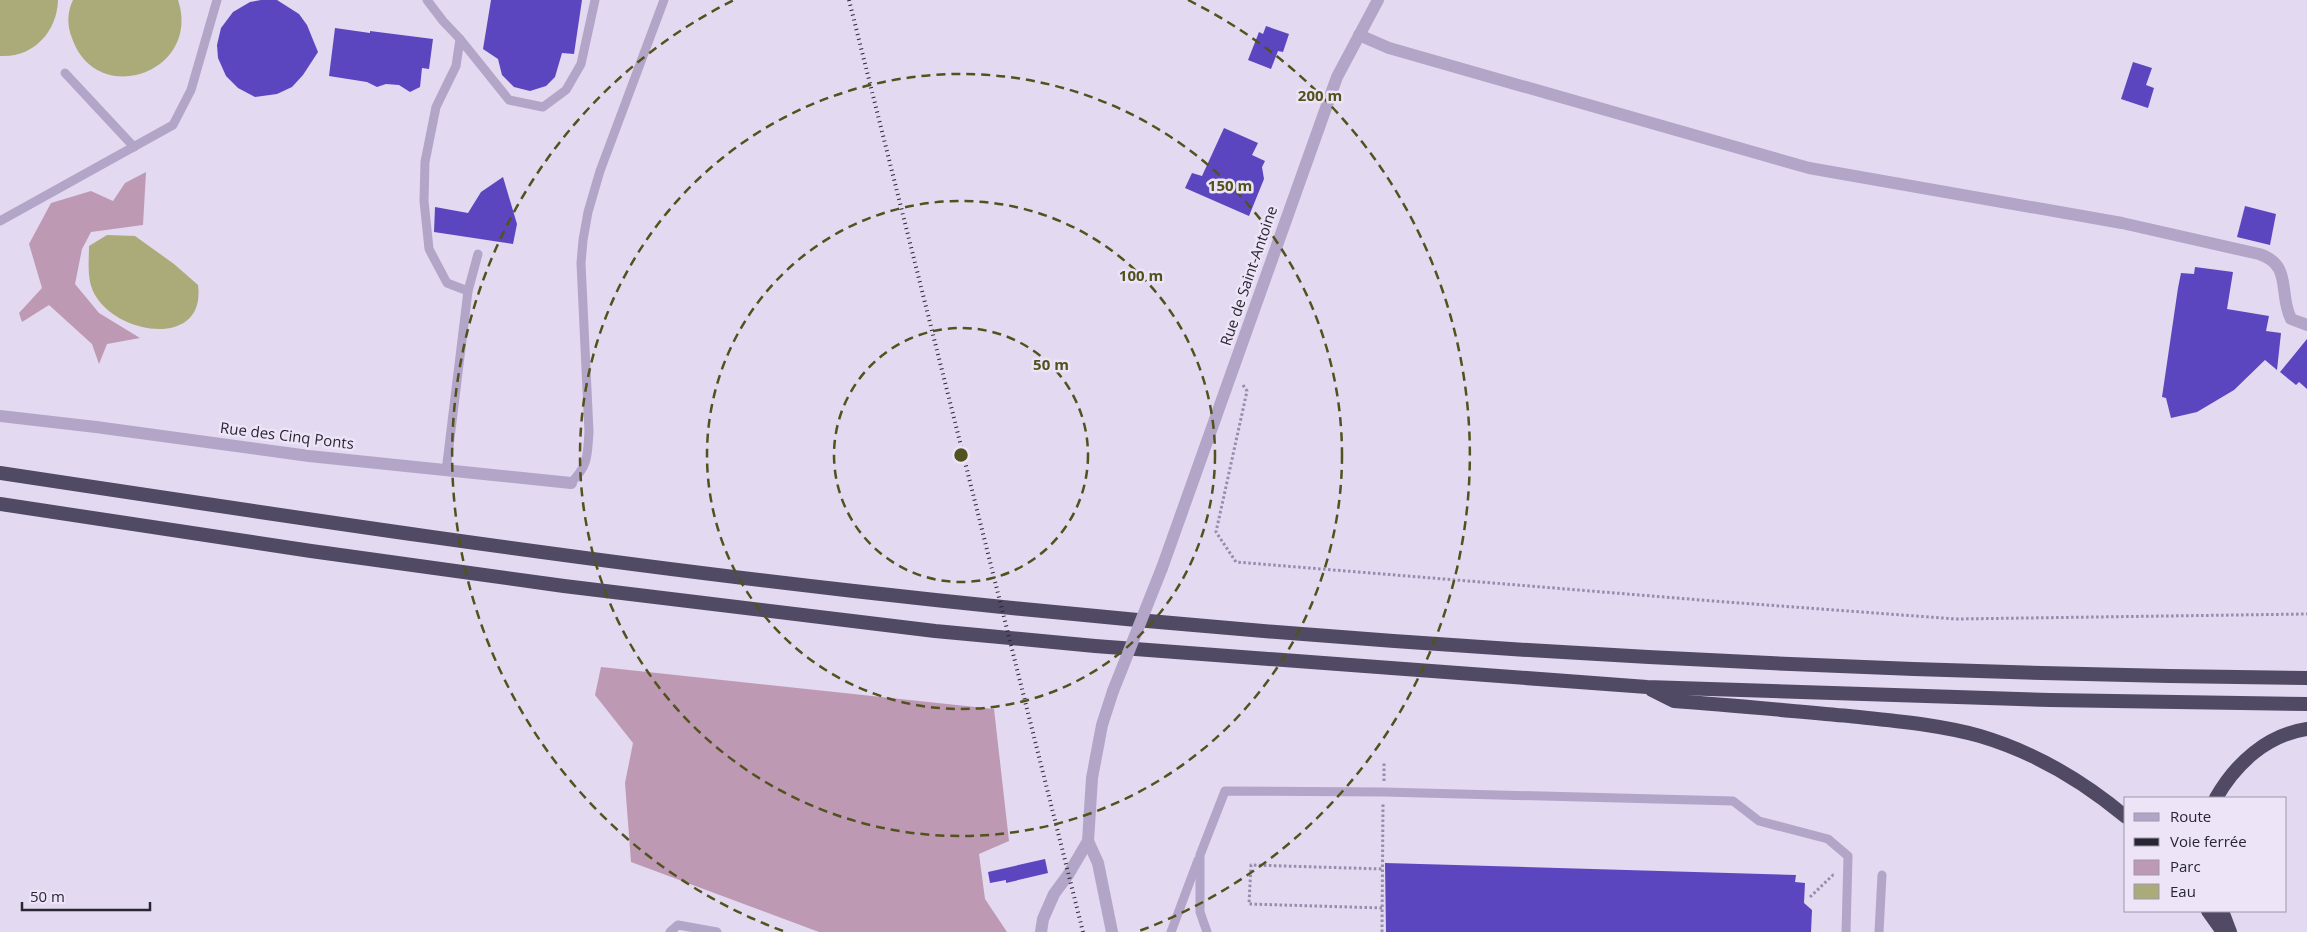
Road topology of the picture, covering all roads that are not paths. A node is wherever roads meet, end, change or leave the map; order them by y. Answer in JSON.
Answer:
{"nodes":[{"id":1,"x":217,"y":0,"type":"edge"},
{"id":2,"x":427,"y":0,"type":"edge"},
{"id":3,"x":595,"y":0,"type":"edge"},
{"id":4,"x":664,"y":0,"type":"edge"},
{"id":5,"x":1378,"y":0,"type":"edge"},
{"id":6,"x":1359,"y":35,"type":"junction"},
{"id":7,"x":460,"y":39,"type":"junction"},
{"id":8,"x":65,"y":73,"type":"dead end"},
{"id":9,"x":134,"y":147,"type":"junction"},
{"id":10,"x":0,"y":221,"type":"edge"},
{"id":11,"x":478,"y":254,"type":"dead end"},
{"id":12,"x":468,"y":291,"type":"junction"},
{"id":13,"x":2307,"y":325,"type":"edge"},
{"id":14,"x":0,"y":416,"type":"edge"},
{"id":15,"x":446,"y":471,"type":"junction"},
{"id":16,"x":0,"y":473,"type":"edge"},
{"id":17,"x":571,"y":483,"type":"joint"},
{"id":18,"x":0,"y":504,"type":"edge"},
{"id":19,"x":2307,"y":678,"type":"edge"},
{"id":20,"x":1647,"y":687,"type":"junction"},
{"id":21,"x":2307,"y":704,"type":"edge"},
{"id":22,"x":2307,"y":729,"type":"edge"},
{"id":23,"x":2217,"y":797,"type":"edge"},
{"id":24,"x":2124,"y":815,"type":"edge"},
{"id":25,"x":1088,"y":841,"type":"junction"},
{"id":26,"x":1200,"y":855,"type":"junction"},
{"id":27,"x":1882,"y":875,"type":"dead end"},
{"id":28,"x":2209,"y":912,"type":"edge"},
{"id":29,"x":2222,"y":912,"type":"edge"},
{"id":30,"x":670,"y":932,"type":"edge"},
{"id":31,"x":717,"y":932,"type":"edge"},
{"id":32,"x":1041,"y":932,"type":"edge"},
{"id":33,"x":1112,"y":932,"type":"edge"},
{"id":34,"x":1170,"y":932,"type":"edge"},
{"id":35,"x":1207,"y":932,"type":"edge"},
{"id":36,"x":1846,"y":932,"type":"edge"},
{"id":37,"x":1879,"y":932,"type":"edge"},
{"id":38,"x":2223,"y":932,"type":"edge"},
{"id":39,"x":2230,"y":932,"type":"edge"}],
"edges":[{"from":1,"to":9,"type":"lane"},
{"from":2,"to":7,"type":"lane"},
{"from":3,"to":7,"type":"lane"},
{"from":4,"to":17,"type":"lane"},
{"from":5,"to":6,"type":"street","name":"Rue de Saint-Antoine"},
{"from":6,"to":13,"type":"street"},
{"from":6,"to":25,"type":"street","name":"Rue de Saint-Antoine","bridge":true},
{"from":7,"to":12,"type":"lane"},
{"from":8,"to":9,"type":"lane"},
{"from":9,"to":10,"type":"lane"},
{"from":11,"to":12,"type":"lane"},
{"from":12,"to":15,"type":"lane"},
{"from":14,"to":15,"type":"street","name":"Rue des Cinq Ponts"},
{"from":15,"to":17,"type":"street","name":"Rue des Cinq Ponts"},
{"from":16,"to":19,"type":"highway"},
{"from":18,"to":20,"type":"highway"},
{"from":20,"to":21,"type":"highway"},
{"from":20,"to":24,"type":"highway"},
{"from":22,"to":23,"type":"highway"},
{"from":25,"to":32,"type":"street"},
{"from":25,"to":33,"type":"street"},
{"from":26,"to":34,"type":"lane"},
{"from":26,"to":35,"type":"lane"},
{"from":26,"to":36,"type":"lane"},
{"from":27,"to":37,"type":"lane"},
{"from":28,"to":38,"type":"highway"},
{"from":29,"to":39,"type":"highway"},
{"from":30,"to":31,"type":"lane"}]}
